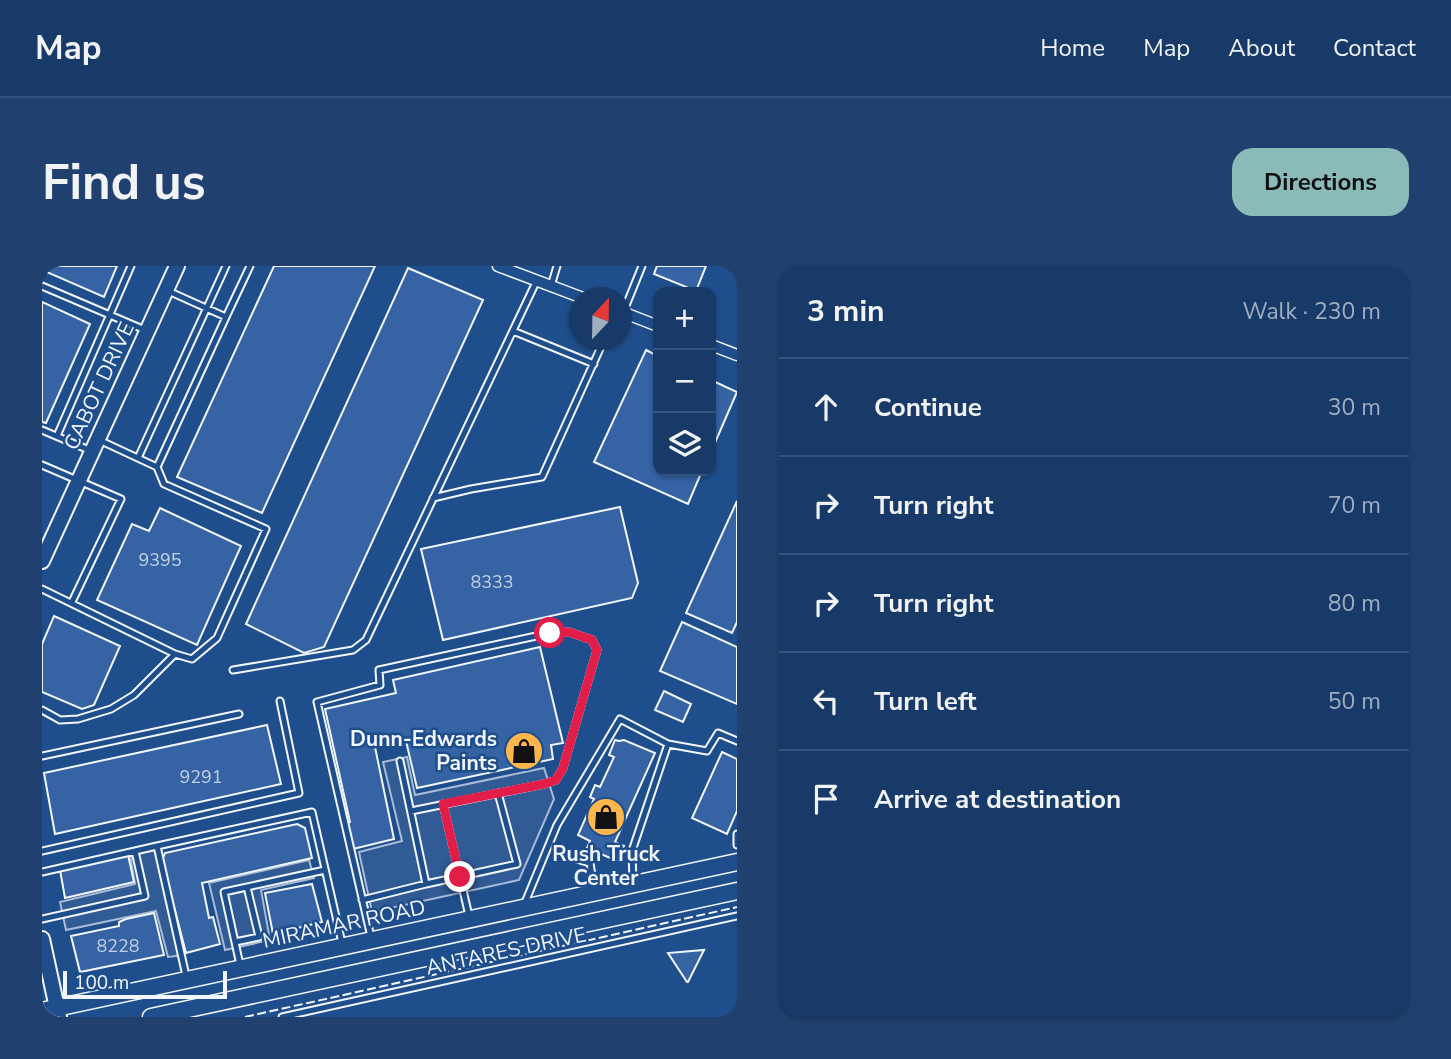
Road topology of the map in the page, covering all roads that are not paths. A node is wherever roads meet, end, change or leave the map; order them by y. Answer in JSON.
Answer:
{"nodes":[{"id":1,"x":131,"y":266,"type":"edge"},
{"id":2,"x":177,"y":266,"type":"edge"},
{"id":3,"x":226,"y":266,"type":"edge"},
{"id":4,"x":250,"y":266,"type":"edge"},
{"id":5,"x":498,"y":266,"type":"edge"},
{"id":6,"x":557,"y":266,"type":"edge"},
{"id":7,"x":642,"y":266,"type":"edge"},
{"id":8,"x":524,"y":270,"type":"edge"},
{"id":9,"x":537,"y":281,"type":"junction"},
{"id":10,"x":551,"y":285,"type":"junction"},
{"id":11,"x":42,"y":286,"type":"edge"},
{"id":12,"x":632,"y":289,"type":"edge"},
{"id":13,"x":166,"y":290,"type":"junction"},
{"id":14,"x":569,"y":292,"type":"edge"},
{"id":15,"x":206,"y":308,"type":"junction"},
{"id":16,"x":109,"y":315,"type":"junction"},
{"id":17,"x":632,"y":316,"type":"edge"},
{"id":18,"x":226,"y":317,"type":"junction"},
{"id":19,"x":653,"y":324,"type":"edge"},
{"id":20,"x":148,"y":331,"type":"junction"},
{"id":21,"x":513,"y":331,"type":"junction"},
{"id":22,"x":716,"y":347,"type":"edge"},
{"id":23,"x":600,"y":350,"type":"edge"},
{"id":24,"x":737,"y":355,"type":"edge"},
{"id":25,"x":594,"y":364,"type":"junction"},
{"id":26,"x":42,"y":430,"type":"edge"},
{"id":27,"x":57,"y":436,"type":"junction"},
{"id":28,"x":95,"y":445,"type":"junction"},
{"id":29,"x":138,"y":458,"type":"junction"},
{"id":30,"x":42,"y":465,"type":"edge"},
{"id":31,"x":157,"y":467,"type":"junction"},
{"id":32,"x":79,"y":480,"type":"junction"},
{"id":33,"x":433,"y":498,"type":"junction"},
{"id":34,"x":46,"y":544,"type":"edge"},
{"id":35,"x":42,"y":561,"type":"edge"},
{"id":36,"x":42,"y":589,"type":"edge"},
{"id":37,"x":72,"y":602,"type":"junction"},
{"id":38,"x":174,"y":654,"type":"junction"},
{"id":39,"x":233,"y":670,"type":"dead end"},
{"id":40,"x":280,"y":701,"type":"dead end"},
{"id":41,"x":42,"y":710,"type":"edge"},
{"id":42,"x":239,"y":715,"type":"dead end"},
{"id":43,"x":737,"y":741,"type":"edge"},
{"id":44,"x":668,"y":744,"type":"junction"},
{"id":45,"x":42,"y":756,"type":"edge"},
{"id":46,"x":400,"y":761,"type":"dead end"},
{"id":47,"x":498,"y":793,"type":"junction"},
{"id":48,"x":443,"y":804,"type":"junction"},
{"id":49,"x":411,"y":811,"type":"junction"},
{"id":50,"x":737,"y":834,"type":"edge"},
{"id":51,"x":737,"y":845,"type":"edge"},
{"id":52,"x":157,"y":846,"type":"junction"},
{"id":53,"x":42,"y":851,"type":"edge"},
{"id":54,"x":135,"y":851,"type":"junction"},
{"id":55,"x":563,"y":855,"type":"dead end"},
{"id":56,"x":737,"y":862,"type":"edge"},
{"id":57,"x":325,"y":870,"type":"junction"},
{"id":58,"x":42,"y":872,"type":"edge"},
{"id":59,"x":460,"y":877,"type":"junction"},
{"id":60,"x":426,"y":884,"type":"junction"},
{"id":61,"x":633,"y":884,"type":"junction"},
{"id":62,"x":247,"y":887,"type":"junction"},
{"id":63,"x":737,"y":891,"type":"edge"},
{"id":64,"x":594,"y":892,"type":"junction"},
{"id":65,"x":362,"y":900,"type":"junction"},
{"id":66,"x":523,"y":908,"type":"junction"},
{"id":67,"x":737,"y":916,"type":"edge"},
{"id":68,"x":42,"y":919,"type":"edge"},
{"id":69,"x":470,"y":919,"type":"junction"},
{"id":70,"x":42,"y":939,"type":"edge"},
{"id":71,"x":372,"y":940,"type":"junction"},
{"id":72,"x":235,"y":942,"type":"junction"},
{"id":73,"x":343,"y":946,"type":"junction"},
{"id":74,"x":241,"y":968,"type":"junction"},
{"id":75,"x":187,"y":979,"type":"junction"},
{"id":76,"x":52,"y":1012,"type":"edge"},
{"id":77,"x":151,"y":1017,"type":"edge"},
{"id":78,"x":282,"y":1017,"type":"edge"}],
"edges":[{"from":1,"to":16,"type":"lane"},
{"from":2,"to":13,"type":"street","name":"CABOT DRIVE"},
{"from":3,"to":15,"type":"lane"},
{"from":4,"to":18,"type":"lane"},
{"from":5,"to":8,"type":"street"},
{"from":6,"to":10,"type":"lane"},
{"from":7,"to":12,"type":"lane"},
{"from":8,"to":9,"type":"street"},
{"from":9,"to":10,"type":"street"},
{"from":9,"to":21,"type":"lane"},
{"from":10,"to":14,"type":"street"},
{"from":11,"to":16,"type":"lane"},
{"from":13,"to":15,"type":"lane"},
{"from":13,"to":20,"type":"street","name":"CABOT DRIVE"},
{"from":15,"to":18,"type":"lane"},
{"from":15,"to":29,"type":"lane"},
{"from":16,"to":20,"type":"lane"},
{"from":16,"to":27,"type":"lane"},
{"from":17,"to":19,"type":"street"},
{"from":18,"to":31,"type":"lane"},
{"from":20,"to":28,"type":"street","name":"CABOT DRIVE"},
{"from":21,"to":25,"type":"lane"},
{"from":21,"to":33,"type":"lane"},
{"from":22,"to":24,"type":"street"},
{"from":23,"to":25,"type":"lane"},
{"from":25,"to":33,"type":"lane"},
{"from":26,"to":27,"type":"lane"},
{"from":27,"to":28,"type":"lane"},
{"from":28,"to":29,"type":"lane"},
{"from":28,"to":32,"type":"street","name":"CABOT DRIVE"},
{"from":29,"to":31,"type":"lane"},
{"from":30,"to":32,"type":"lane"},
{"from":31,"to":38,"type":"lane"},
{"from":32,"to":34,"type":"street","name":"CABOT DRIVE"},
{"from":32,"to":37,"type":"lane"},
{"from":33,"to":39,"type":"lane"},
{"from":34,"to":35,"type":"street","name":"CABOT DRIVE"},
{"from":36,"to":37,"type":"lane"},
{"from":37,"to":38,"type":"lane"},
{"from":38,"to":41,"type":"lane"},
{"from":40,"to":53,"type":"lane"},
{"from":42,"to":45,"type":"lane"},
{"from":43,"to":44,"type":"lane"},
{"from":44,"to":61,"type":"lane"},
{"from":44,"to":66,"type":"lane"},
{"from":46,"to":49,"type":"lane"},
{"from":47,"to":48,"type":"lane"},
{"from":47,"to":59,"type":"lane"},
{"from":47,"to":65,"type":"lane"},
{"from":48,"to":49,"type":"lane"},
{"from":48,"to":59,"type":"lane"},
{"from":49,"to":60,"type":"lane"},
{"from":50,"to":51,"type":"lane"},
{"from":52,"to":54,"type":"lane"},
{"from":52,"to":57,"type":"lane"},
{"from":52,"to":75,"type":"lane"},
{"from":54,"to":58,"type":"lane"},
{"from":54,"to":68,"type":"lane"},
{"from":55,"to":64,"type":"lane"},
{"from":56,"to":61,"type":"main road","name":"MIRAMAR ROAD"},
{"from":57,"to":62,"type":"lane"},
{"from":57,"to":73,"type":"lane"},
{"from":59,"to":60,"type":"lane"},
{"from":59,"to":69,"type":"lane"},
{"from":60,"to":65,"type":"lane"},
{"from":61,"to":64,"type":"main road","name":"MIRAMAR ROAD"},
{"from":62,"to":72,"type":"lane"},
{"from":62,"to":72,"type":"lane"},
{"from":63,"to":77,"type":"main road"},
{"from":64,"to":66,"type":"main road","name":"MIRAMAR ROAD"},
{"from":65,"to":71,"type":"lane"},
{"from":66,"to":69,"type":"main road","name":"MIRAMAR ROAD"},
{"from":67,"to":78,"type":"lane","name":"ANTARES DRIVE"},
{"from":69,"to":71,"type":"main road","name":"MIRAMAR ROAD"},
{"from":70,"to":76,"type":"street"},
{"from":71,"to":73,"type":"main road","name":"MIRAMAR ROAD"},
{"from":72,"to":74,"type":"lane"},
{"from":73,"to":74,"type":"main road","name":"MIRAMAR ROAD"},
{"from":74,"to":75,"type":"main road","name":"MIRAMAR ROAD"},
{"from":75,"to":76,"type":"main road","name":"MIRAMAR ROAD"}]}
